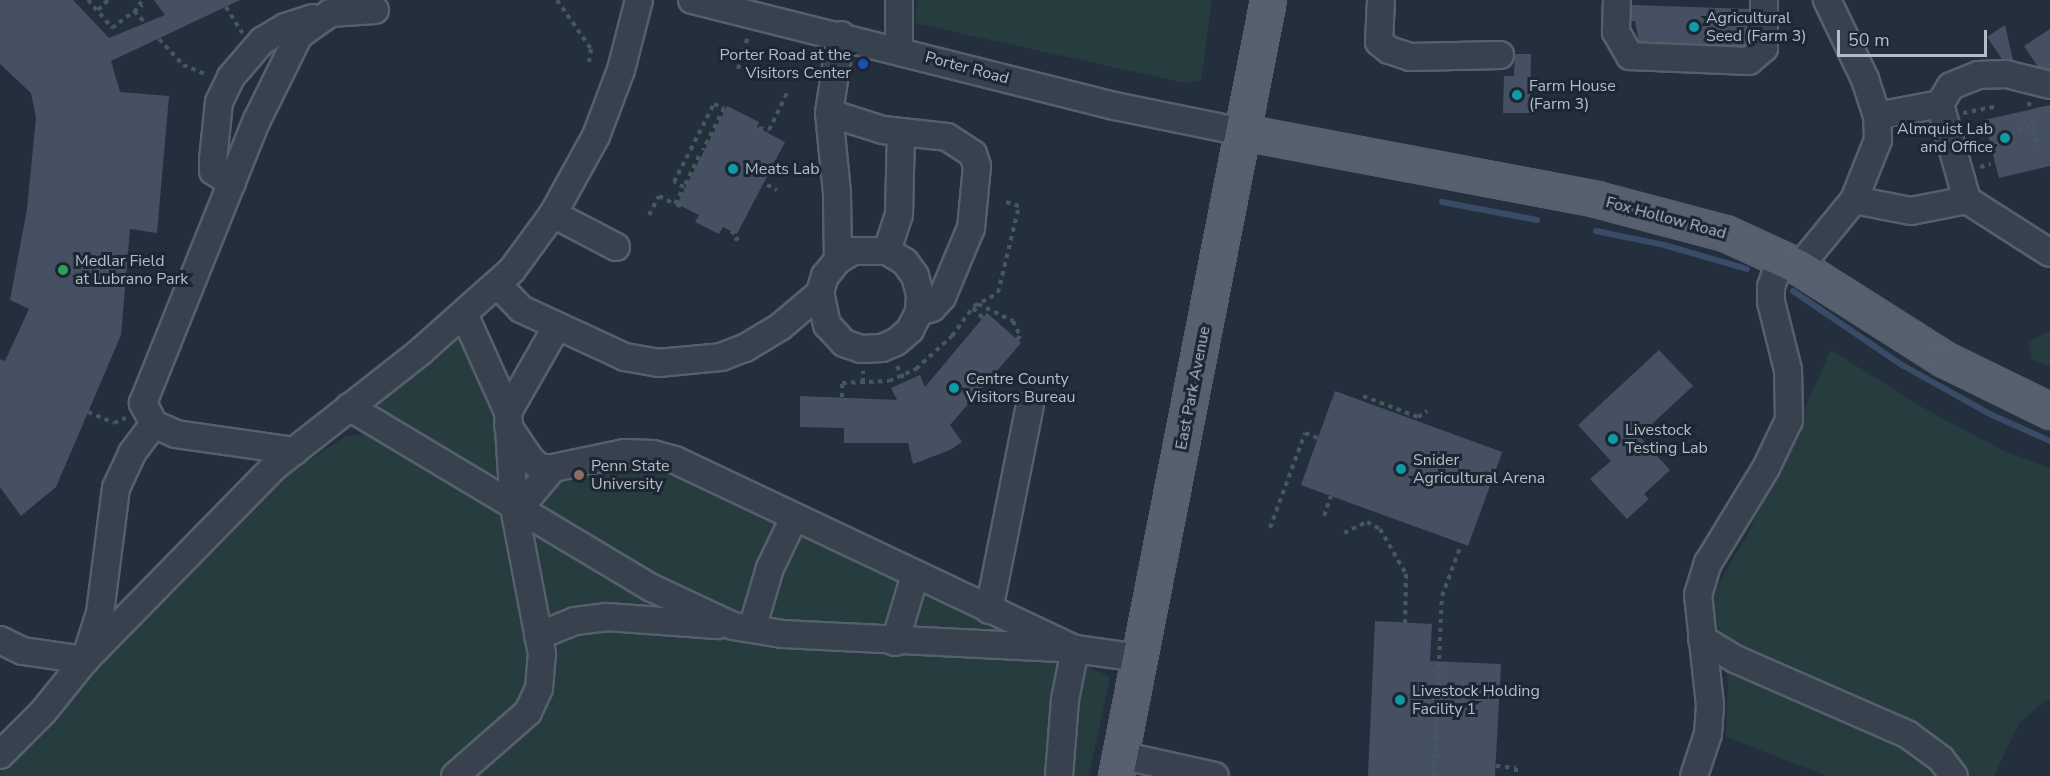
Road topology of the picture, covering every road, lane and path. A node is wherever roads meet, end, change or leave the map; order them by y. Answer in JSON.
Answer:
{"nodes":[{"id":1,"x":88,"y":0,"type":"edge"},
{"id":2,"x":108,"y":0,"type":"edge"},
{"id":3,"x":137,"y":0,"type":"edge"},
{"id":4,"x":557,"y":0,"type":"edge"},
{"id":5,"x":639,"y":0,"type":"edge"},
{"id":6,"x":692,"y":0,"type":"edge"},
{"id":7,"x":898,"y":0,"type":"edge"},
{"id":8,"x":1268,"y":0,"type":"edge"},
{"id":9,"x":1381,"y":0,"type":"edge"},
{"id":10,"x":1617,"y":0,"type":"edge"},
{"id":11,"x":1764,"y":0,"type":"edge"},
{"id":12,"x":1827,"y":0,"type":"edge"},
{"id":13,"x":226,"y":7,"type":"dead end"},
{"id":14,"x":98,"y":10,"type":"junction"},
{"id":15,"x":375,"y":10,"type":"dead end"},
{"id":16,"x":134,"y":11,"type":"junction"},
{"id":17,"x":330,"y":13,"type":"junction"},
{"id":18,"x":764,"y":17,"type":"edge"},
{"id":19,"x":145,"y":23,"type":"dead end"},
{"id":20,"x":841,"y":35,"type":"junction"},
{"id":21,"x":159,"y":39,"type":"dead end"},
{"id":22,"x":245,"y":39,"type":"dead end"},
{"id":23,"x":899,"y":50,"type":"junction"},
{"id":24,"x":1500,"y":55,"type":"dead end"},
{"id":25,"x":589,"y":62,"type":"dead end"},
{"id":26,"x":738,"y":69,"type":"dead end"},
{"id":27,"x":216,"y":78,"type":"dead end"},
{"id":28,"x":2050,"y":85,"type":"edge"},
{"id":29,"x":787,"y":93,"type":"dead end"},
{"id":30,"x":2022,"y":93,"type":"dead end"},
{"id":31,"x":1995,"y":107,"type":"dead end"},
{"id":32,"x":1942,"y":111,"type":"junction"},
{"id":33,"x":829,"y":113,"type":"junction"},
{"id":34,"x":1877,"y":116,"type":"junction"},
{"id":35,"x":2033,"y":127,"type":"junction"},
{"id":36,"x":759,"y":128,"type":"dead end"},
{"id":37,"x":2017,"y":130,"type":"dead end"},
{"id":38,"x":901,"y":132,"type":"junction"},
{"id":39,"x":1243,"y":132,"type":"junction"},
{"id":40,"x":692,"y":148,"type":"junction"},
{"id":41,"x":2037,"y":149,"type":"dead end"},
{"id":42,"x":700,"y":153,"type":"junction"},
{"id":43,"x":232,"y":183,"type":"junction"},
{"id":44,"x":767,"y":185,"type":"dead end"},
{"id":45,"x":684,"y":187,"type":"junction"},
{"id":46,"x":777,"y":190,"type":"dead end"},
{"id":47,"x":1854,"y":200,"type":"junction"},
{"id":48,"x":1967,"y":200,"type":"junction"},
{"id":49,"x":553,"y":214,"type":"junction"},
{"id":50,"x":649,"y":215,"type":"dead end"},
{"id":51,"x":731,"y":231,"type":"dead end"},
{"id":52,"x":734,"y":245,"type":"dead end"},
{"id":53,"x":616,"y":247,"type":"dead end"},
{"id":54,"x":888,"y":252,"type":"junction"},
{"id":55,"x":2050,"y":253,"type":"edge"},
{"id":56,"x":838,"y":260,"type":"junction"},
{"id":57,"x":1790,"y":262,"type":"junction"},
{"id":58,"x":498,"y":285,"type":"junction"},
{"id":59,"x":820,"y":292,"type":"junction"},
{"id":60,"x":978,"y":304,"type":"dead end"},
{"id":61,"x":972,"y":308,"type":"dead end"},
{"id":62,"x":919,"y":312,"type":"junction"},
{"id":63,"x":464,"y":314,"type":"junction"},
{"id":64,"x":983,"y":318,"type":"dead end"},
{"id":65,"x":557,"y":326,"type":"junction"},
{"id":66,"x":1017,"y":340,"type":"dead end"},
{"id":67,"x":897,"y":366,"type":"dead end"},
{"id":68,"x":863,"y":371,"type":"dead end"},
{"id":69,"x":905,"y":382,"type":"dead end"},
{"id":70,"x":863,"y":383,"type":"dead end"},
{"id":71,"x":1363,"y":396,"type":"dead end"},
{"id":72,"x":1030,"y":405,"type":"dead end"},
{"id":73,"x":349,"y":407,"type":"junction"},
{"id":74,"x":1427,"y":411,"type":"dead end"},
{"id":75,"x":2050,"y":411,"type":"edge"},
{"id":76,"x":88,"y":412,"type":"dead end"},
{"id":77,"x":149,"y":417,"type":"junction"},
{"id":78,"x":508,"y":419,"type":"junction"},
{"id":79,"x":1318,"y":438,"type":"dead end"},
{"id":80,"x":295,"y":451,"type":"junction"},
{"id":81,"x":553,"y":468,"type":"junction"},
{"id":82,"x":1331,"y":496,"type":"dead end"},
{"id":83,"x":514,"y":507,"type":"junction"},
{"id":84,"x":1324,"y":516,"type":"dead end"},
{"id":85,"x":794,"y":518,"type":"junction"},
{"id":86,"x":1270,"y":528,"type":"dead end"},
{"id":87,"x":1344,"y":533,"type":"dead end"},
{"id":88,"x":1461,"y":545,"type":"dead end"},
{"id":89,"x":915,"y":575,"type":"junction"},
{"id":90,"x":989,"y":610,"type":"junction"},
{"id":91,"x":1405,"y":623,"type":"dead end"},
{"id":92,"x":742,"y":627,"type":"junction"},
{"id":93,"x":538,"y":636,"type":"junction"},
{"id":94,"x":1702,"y":639,"type":"junction"},
{"id":95,"x":0,"y":640,"type":"edge"},
{"id":96,"x":895,"y":642,"type":"junction"},
{"id":97,"x":1075,"y":649,"type":"junction"},
{"id":98,"x":1140,"y":658,"type":"junction"},
{"id":99,"x":86,"y":660,"type":"junction"},
{"id":100,"x":0,"y":756,"type":"edge"},
{"id":101,"x":1118,"y":766,"type":"edge"},
{"id":102,"x":1496,"y":766,"type":"dead end"},
{"id":103,"x":456,"y":776,"type":"edge"},
{"id":104,"x":1059,"y":776,"type":"edge"},
{"id":105,"x":1215,"y":776,"type":"edge"},
{"id":106,"x":1434,"y":776,"type":"edge"},
{"id":107,"x":1516,"y":776,"type":"edge"},
{"id":108,"x":1694,"y":776,"type":"edge"},
{"id":109,"x":1954,"y":776,"type":"edge"}],
"edges":[{"from":1,"to":14,"type":"path"},
{"from":2,"to":14,"type":"path"},
{"from":3,"to":16,"type":"path"},
{"from":4,"to":25,"type":"path"},
{"from":5,"to":49,"type":"street"},
{"from":6,"to":18,"type":"street","name":"Porter Road"},
{"from":7,"to":23,"type":"street"},
{"from":8,"to":39,"type":"main road","name":"East Park Avenue"},
{"from":9,"to":24,"type":"street"},
{"from":10,"to":11,"type":"street"},
{"from":12,"to":34,"type":"street"},
{"from":13,"to":22,"type":"path"},
{"from":14,"to":16,"type":"path"},
{"from":15,"to":17,"type":"street"},
{"from":16,"to":19,"type":"path"},
{"from":17,"to":43,"type":"street"},
{"from":17,"to":43,"type":"street"},
{"from":18,"to":20,"type":"street","name":"Porter Road"},
{"from":18,"to":26,"type":"path"},
{"from":20,"to":23,"type":"street","name":"Porter Road"},
{"from":20,"to":33,"type":"street"},
{"from":21,"to":27,"type":"path"},
{"from":23,"to":39,"type":"street","name":"Porter Road"},
{"from":28,"to":32,"type":"street"},
{"from":29,"to":36,"type":"path"},
{"from":30,"to":35,"type":"path"},
{"from":31,"to":32,"type":"path"},
{"from":32,"to":34,"type":"street"},
{"from":32,"to":48,"type":"street"},
{"from":33,"to":38,"type":"street"},
{"from":33,"to":56,"type":"street"},
{"from":34,"to":47,"type":"street"},
{"from":35,"to":37,"type":"path"},
{"from":35,"to":41,"type":"path"},
{"from":38,"to":54,"type":"street"},
{"from":38,"to":62,"type":"street"},
{"from":39,"to":57,"type":"main road","name":"Fox Hollow Road"},
{"from":39,"to":98,"type":"main road","name":"East Park Avenue"},
{"from":40,"to":42,"type":"path"},
{"from":40,"to":42,"type":"path"},
{"from":40,"to":45,"type":"path"},
{"from":42,"to":45,"type":"path"},
{"from":43,"to":77,"type":"street"},
{"from":44,"to":46,"type":"path"},
{"from":45,"to":50,"type":"path"},
{"from":47,"to":48,"type":"street"},
{"from":47,"to":57,"type":"street"},
{"from":48,"to":55,"type":"street"},
{"from":49,"to":53,"type":"street"},
{"from":49,"to":58,"type":"street"},
{"from":51,"to":52,"type":"path"},
{"from":54,"to":56,"type":"street"},
{"from":54,"to":62,"type":"street"},
{"from":56,"to":59,"type":"street"},
{"from":57,"to":75,"type":"main road","name":"Fox Hollow Road"},
{"from":57,"to":94,"type":"street"},
{"from":58,"to":63,"type":"street"},
{"from":58,"to":65,"type":"street"},
{"from":59,"to":62,"type":"street"},
{"from":59,"to":65,"type":"street"},
{"from":60,"to":66,"type":"path"},
{"from":61,"to":64,"type":"path"},
{"from":63,"to":73,"type":"street"},
{"from":63,"to":78,"type":"street"},
{"from":65,"to":78,"type":"street"},
{"from":67,"to":69,"type":"path"},
{"from":68,"to":70,"type":"path"},
{"from":71,"to":74,"type":"path"},
{"from":72,"to":90,"type":"street"},
{"from":73,"to":80,"type":"street"},
{"from":73,"to":83,"type":"street"},
{"from":76,"to":77,"type":"path"},
{"from":77,"to":80,"type":"street"},
{"from":77,"to":99,"type":"street"},
{"from":78,"to":81,"type":"street"},
{"from":78,"to":83,"type":"street"},
{"from":79,"to":86,"type":"path"},
{"from":80,"to":99,"type":"street"},
{"from":81,"to":83,"type":"street"},
{"from":81,"to":85,"type":"street"},
{"from":82,"to":84,"type":"path"},
{"from":83,"to":92,"type":"street"},
{"from":83,"to":93,"type":"street"},
{"from":85,"to":89,"type":"street"},
{"from":85,"to":92,"type":"street"},
{"from":87,"to":91,"type":"path"},
{"from":88,"to":106,"type":"path"},
{"from":89,"to":90,"type":"street"},
{"from":89,"to":96,"type":"street"},
{"from":90,"to":97,"type":"street"},
{"from":92,"to":93,"type":"street"},
{"from":92,"to":96,"type":"street"},
{"from":93,"to":103,"type":"street"},
{"from":94,"to":108,"type":"street"},
{"from":94,"to":109,"type":"street"},
{"from":95,"to":99,"type":"street"},
{"from":96,"to":97,"type":"street"},
{"from":97,"to":98,"type":"street"},
{"from":97,"to":104,"type":"street"},
{"from":98,"to":101,"type":"main road","name":"East Park Avenue"},
{"from":99,"to":100,"type":"street"},
{"from":101,"to":105,"type":"street"},
{"from":102,"to":107,"type":"path"}]}
